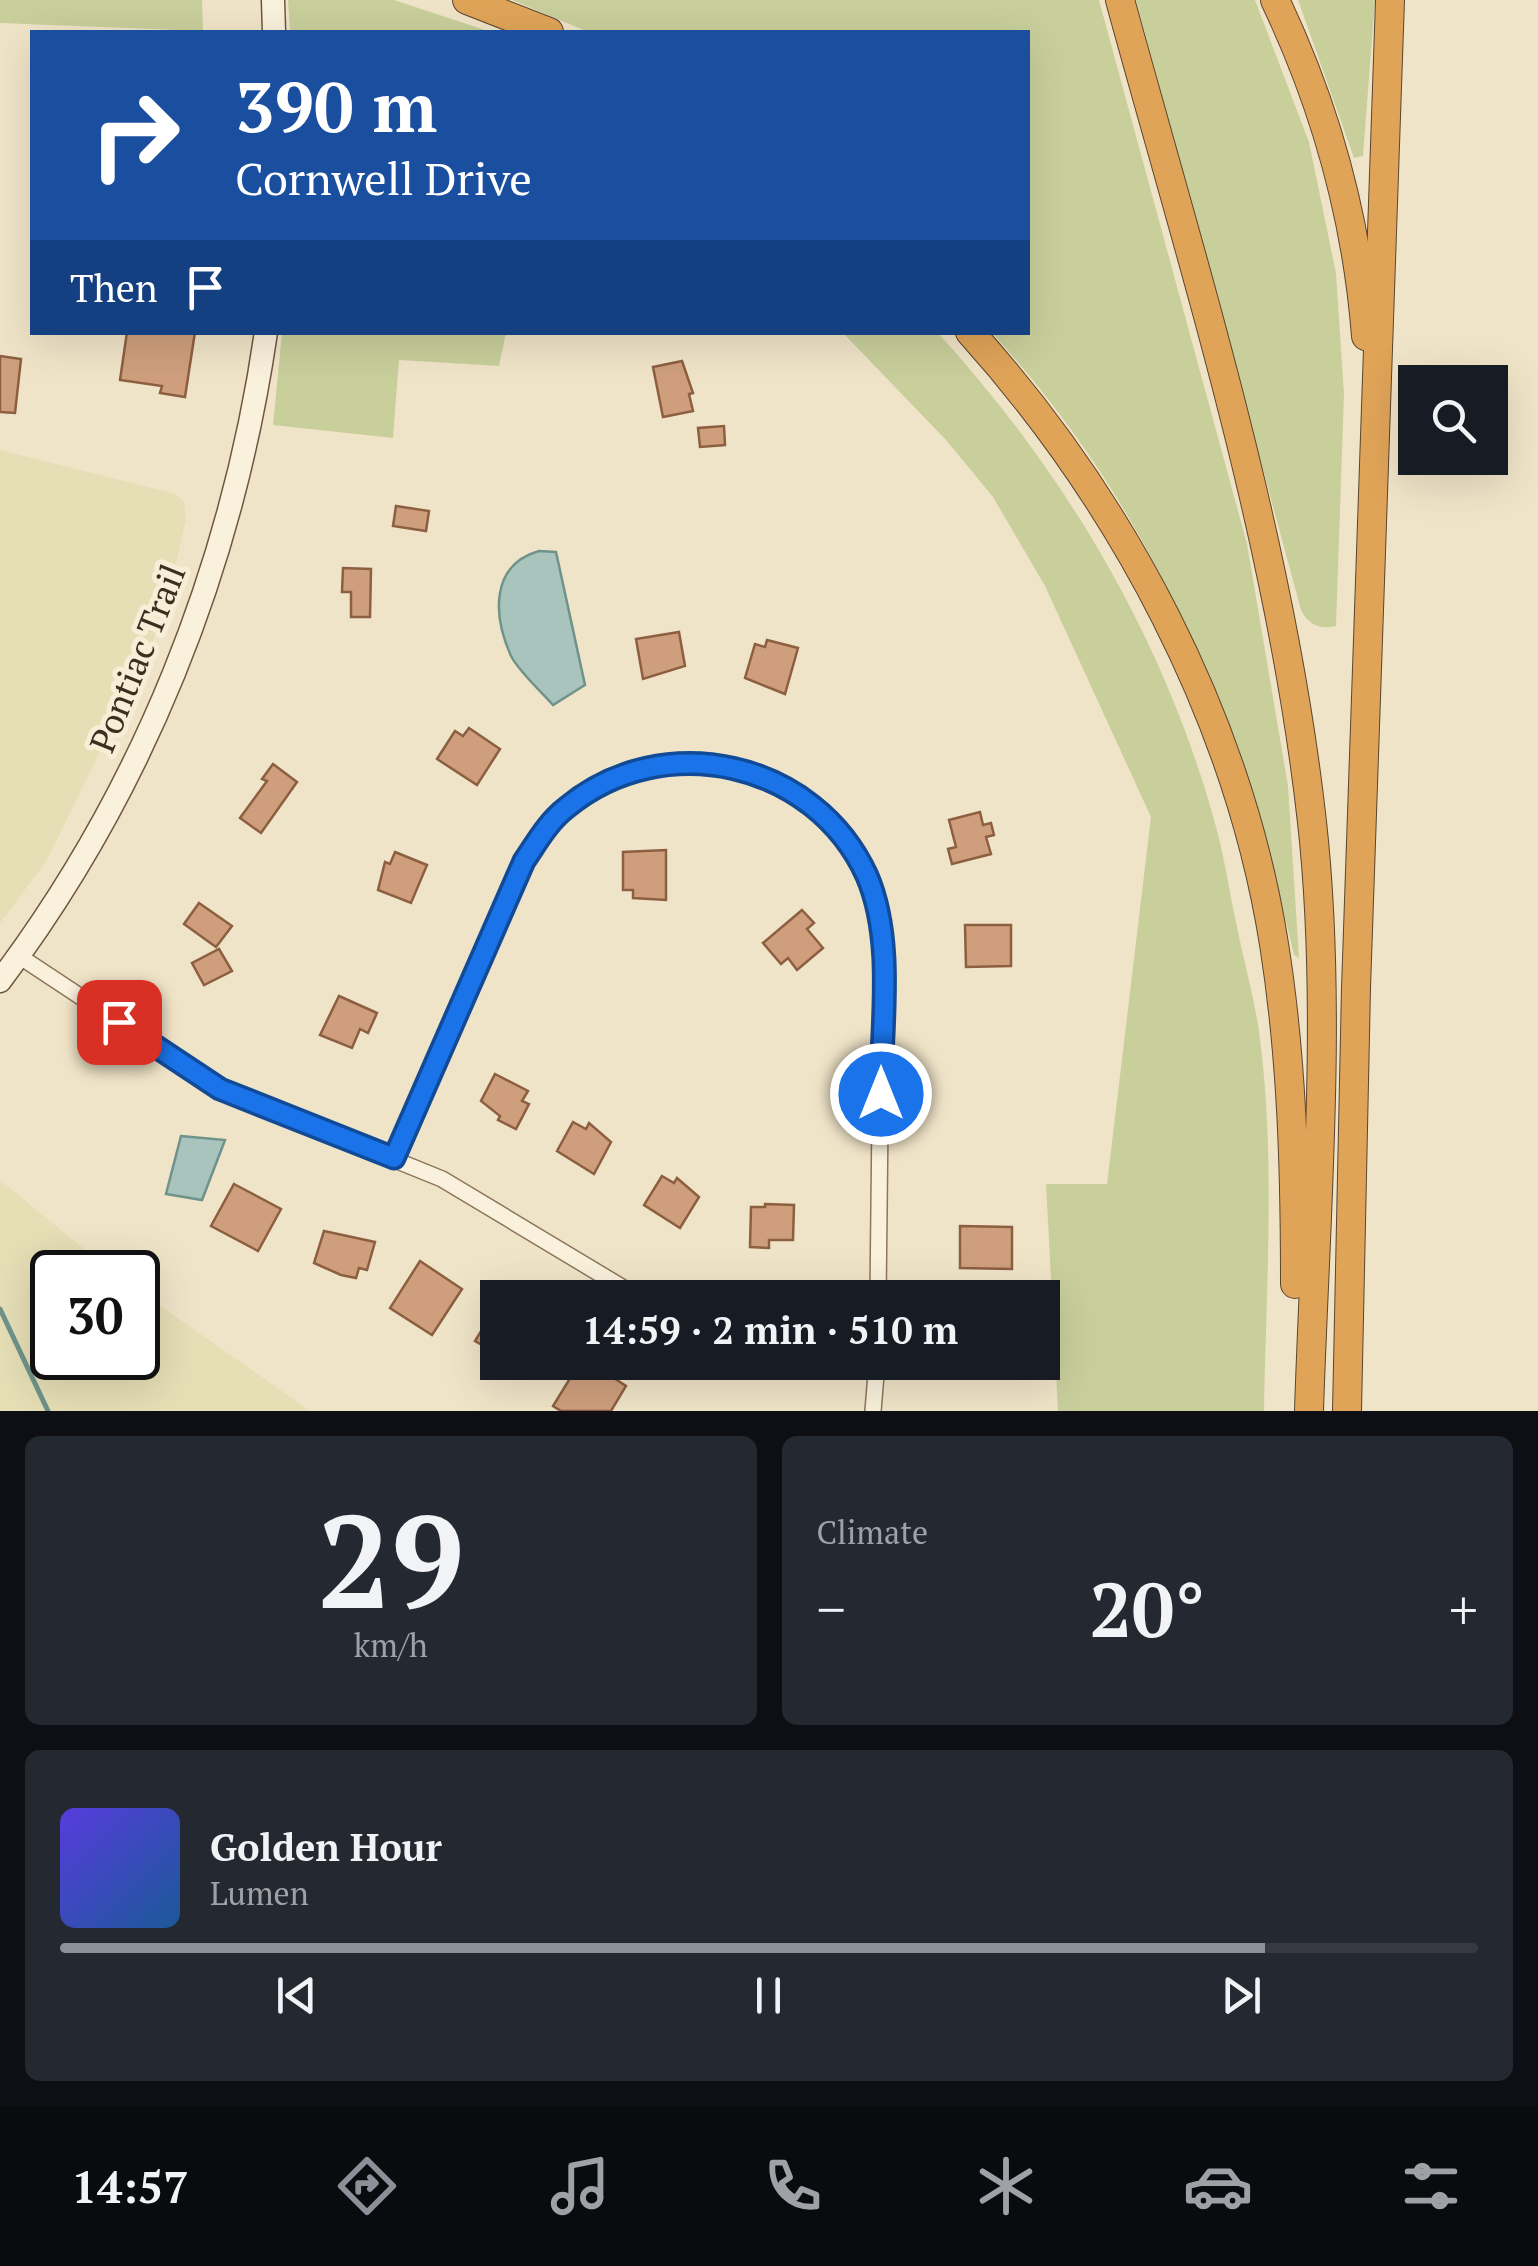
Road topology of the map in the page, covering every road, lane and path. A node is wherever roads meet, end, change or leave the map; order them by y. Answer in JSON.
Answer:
{"nodes":[{"id":1,"x":467,"y":0,"type":"edge"},
{"id":2,"x":1120,"y":0,"type":"edge"},
{"id":3,"x":1275,"y":0,"type":"edge"},
{"id":4,"x":1390,"y":0,"type":"edge"},
{"id":5,"x":273,"y":3,"type":"edge"},
{"id":6,"x":274,"y":30,"type":"edge"},
{"id":7,"x":544,"y":30,"type":"edge"},
{"id":8,"x":265,"y":335,"type":"edge"},
{"id":9,"x":972,"y":335,"type":"edge"},
{"id":10,"x":1374,"y":452,"type":"junction"},
{"id":11,"x":19,"y":956,"type":"junction"},
{"id":12,"x":0,"y":981,"type":"edge"},
{"id":13,"x":394,"y":1158,"type":"junction"},
{"id":14,"x":610,"y":1280,"type":"edge"},
{"id":15,"x":878,"y":1280,"type":"edge"},
{"id":16,"x":876,"y":1380,"type":"edge"},
{"id":17,"x":874,"y":1411,"type":"edge"},
{"id":18,"x":1295,"y":1411,"type":"edge"},
{"id":19,"x":1310,"y":1411,"type":"edge"},
{"id":20,"x":1347,"y":1411,"type":"edge"}],
"edges":[{"from":1,"to":7,"type":"highway"},
{"from":2,"to":19,"type":"highway"},
{"from":3,"to":10,"type":"highway"},
{"from":4,"to":10,"type":"highway"},
{"from":5,"to":6,"type":"main road"},
{"from":8,"to":11,"type":"main road","name":"Pontiac Trail"},
{"from":9,"to":18,"type":"highway"},
{"from":10,"to":20,"type":"highway"},
{"from":11,"to":12,"type":"main road","name":"Pontiac Trail"},
{"from":11,"to":13,"type":"street"},
{"from":13,"to":14,"type":"street"},
{"from":13,"to":15,"type":"street"},
{"from":16,"to":17,"type":"street"}]}
